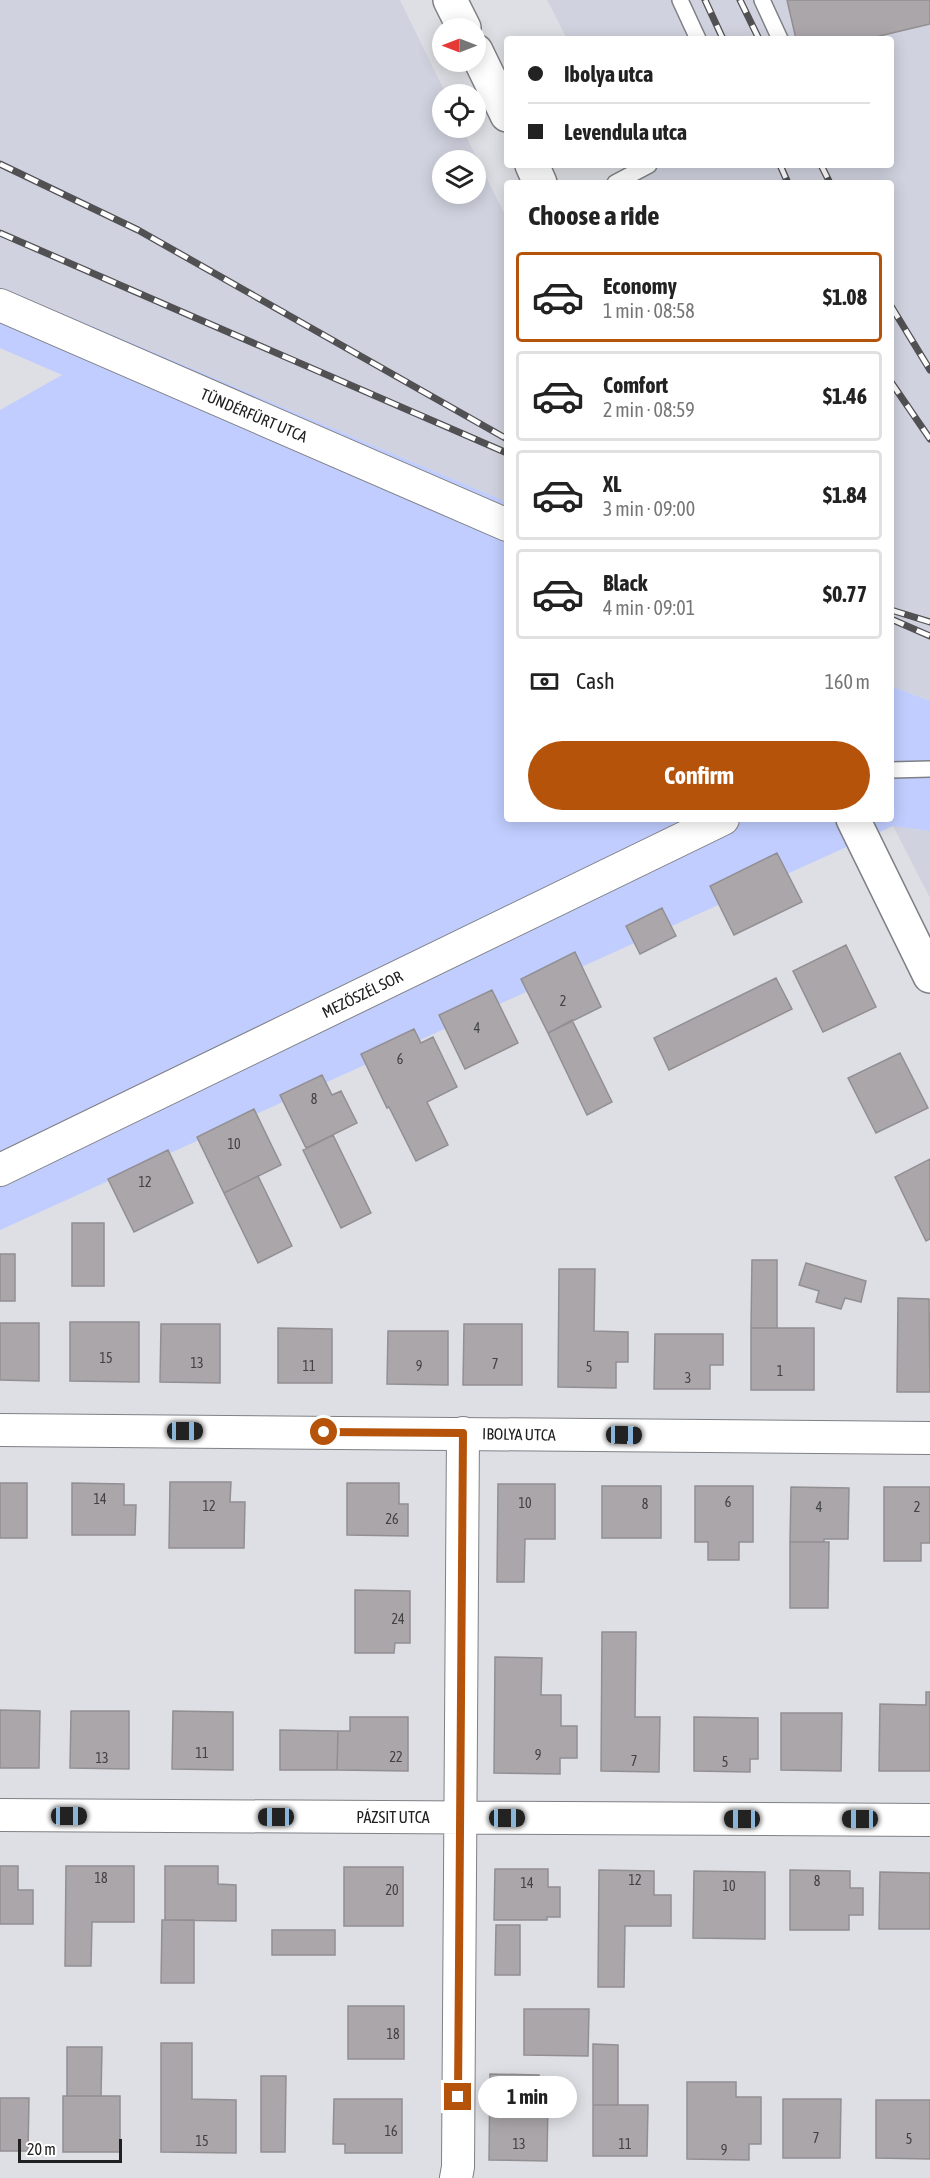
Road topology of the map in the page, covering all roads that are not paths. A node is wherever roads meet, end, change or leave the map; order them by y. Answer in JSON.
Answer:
{"nodes":[{"id":1,"x":450,"y":0,"type":"edge"},
{"id":2,"x":680,"y":0,"type":"edge"},
{"id":3,"x":762,"y":0,"type":"edge"},
{"id":4,"x":460,"y":18,"type":"edge"},
{"id":5,"x":697,"y":36,"type":"edge"},
{"id":6,"x":779,"y":36,"type":"edge"},
{"id":7,"x":486,"y":72,"type":"edge"},
{"id":8,"x":504,"y":109,"type":"edge"},
{"id":9,"x":644,"y":168,"type":"edge"},
{"id":10,"x":621,"y":180,"type":"edge"},
{"id":11,"x":0,"y":306,"type":"edge"},
{"id":12,"x":504,"y":524,"type":"edge"},
{"id":13,"x":930,"y":769,"type":"edge"},
{"id":14,"x":894,"y":770,"type":"edge"},
{"id":15,"x":717,"y":822,"type":"edge"},
{"id":16,"x":854,"y":822,"type":"edge"},
{"id":17,"x":930,"y":976,"type":"edge"},
{"id":18,"x":0,"y":1170,"type":"edge"},
{"id":19,"x":0,"y":1430,"type":"edge"},
{"id":20,"x":463,"y":1433,"type":"junction"},
{"id":21,"x":930,"y":1438,"type":"edge"},
{"id":22,"x":0,"y":1815,"type":"edge"},
{"id":23,"x":460,"y":1818,"type":"junction"},
{"id":24,"x":930,"y":1820,"type":"edge"},
{"id":25,"x":456,"y":2178,"type":"edge"}],
"edges":[{"from":1,"to":4,"type":"street"},
{"from":2,"to":5,"type":"lane"},
{"from":3,"to":6,"type":"lane"},
{"from":7,"to":8,"type":"street"},
{"from":9,"to":10,"type":"lane"},
{"from":11,"to":12,"type":"street","name":"TÜNDÉRFÜRT UTCA"},
{"from":13,"to":14,"type":"lane"},
{"from":15,"to":18,"type":"street","name":"MEZŐSZÉL SOR"},
{"from":16,"to":17,"type":"street"},
{"from":19,"to":20,"type":"street","name":"IBOLYA UTCA"},
{"from":20,"to":21,"type":"street","name":"IBOLYA UTCA"},
{"from":20,"to":23,"type":"street"},
{"from":22,"to":23,"type":"street","name":"PÁZSIT UTCA"},
{"from":23,"to":24,"type":"street","name":"PÁZSIT UTCA"},
{"from":23,"to":25,"type":"street"}]}
